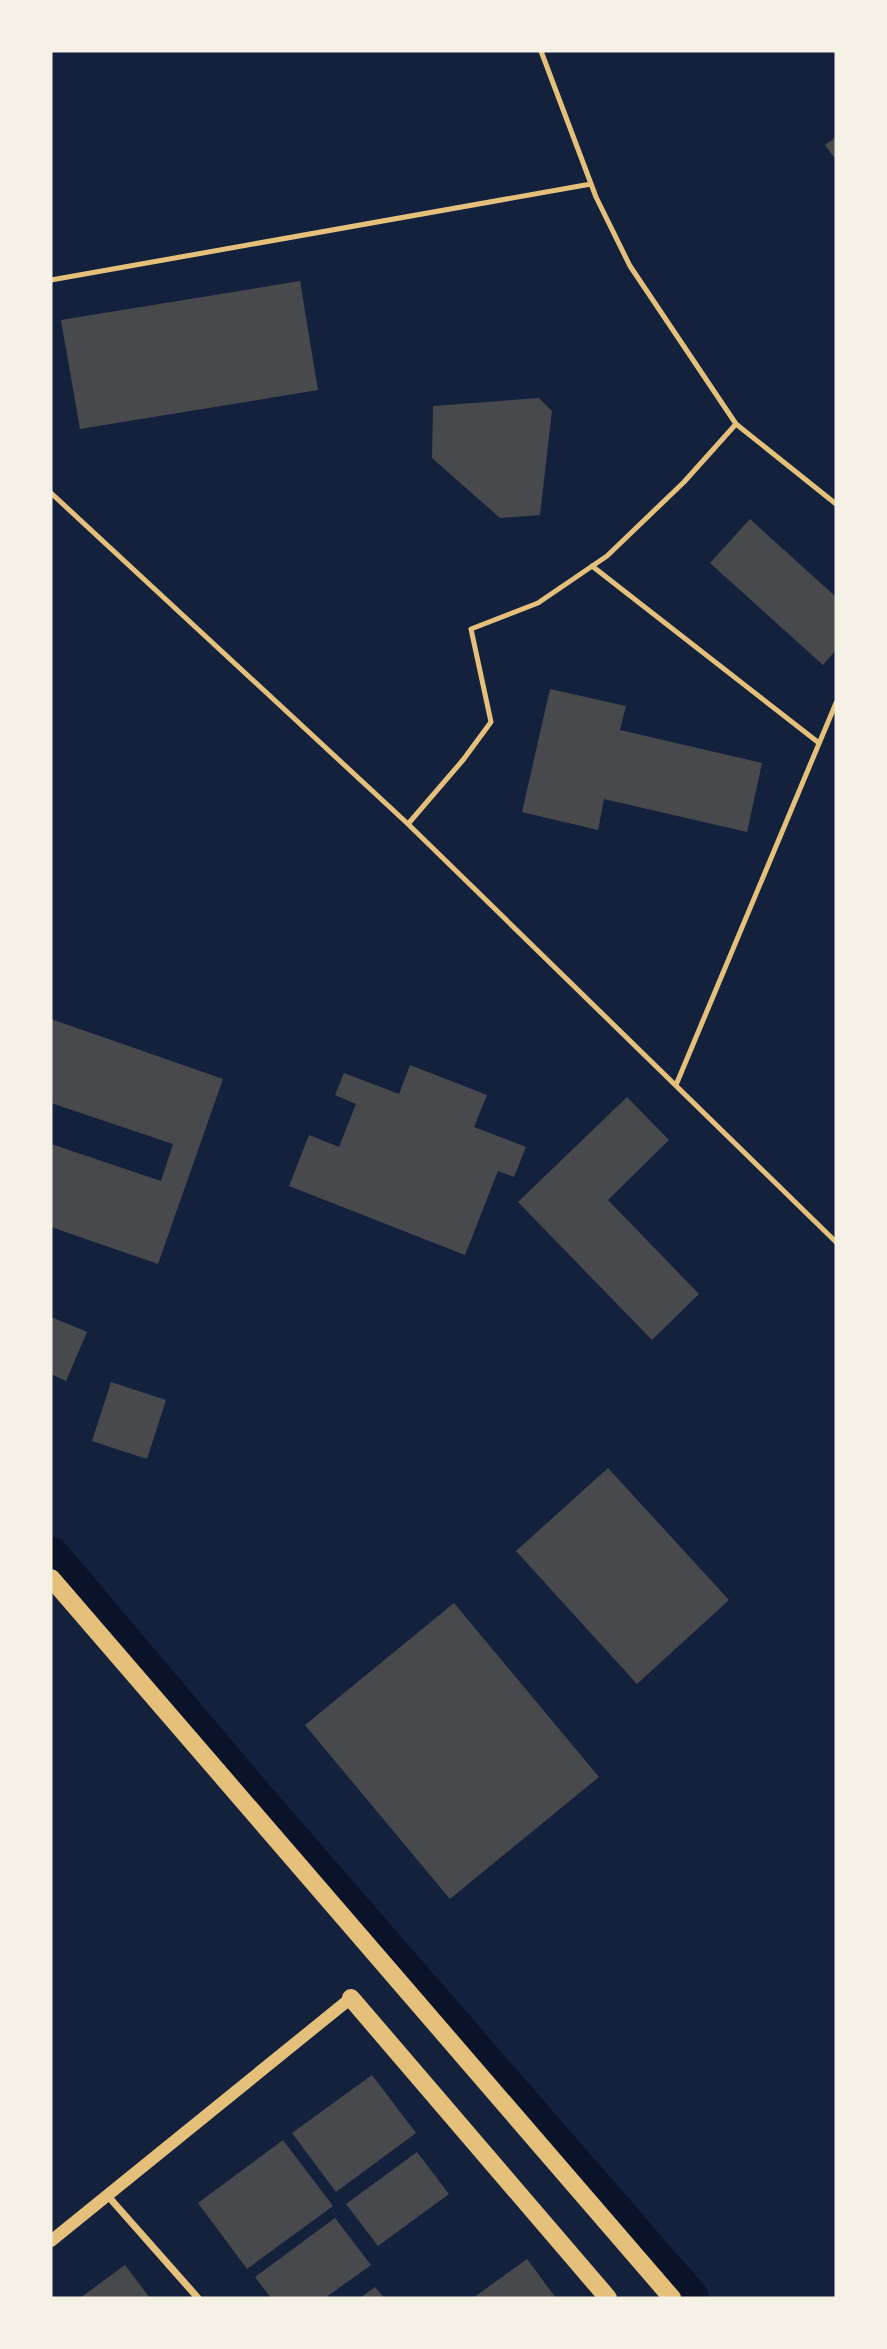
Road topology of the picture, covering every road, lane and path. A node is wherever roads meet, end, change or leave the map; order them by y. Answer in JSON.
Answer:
{"nodes":[{"id":1,"x":541,"y":51,"type":"edge"},
{"id":2,"x":591,"y":184,"type":"junction"},
{"id":3,"x":51,"y":280,"type":"edge"},
{"id":4,"x":736,"y":424,"type":"junction"},
{"id":5,"x":51,"y":492,"type":"edge"},
{"id":6,"x":836,"y":504,"type":"edge"},
{"id":7,"x":592,"y":566,"type":"junction"},
{"id":8,"x":836,"y":703,"type":"edge"},
{"id":9,"x":820,"y":743,"type":"junction"},
{"id":10,"x":408,"y":824,"type":"junction"},
{"id":11,"x":676,"y":1086,"type":"junction"},
{"id":12,"x":836,"y":1242,"type":"edge"},
{"id":13,"x":51,"y":1578,"type":"edge"},
{"id":14,"x":351,"y":1998,"type":"joint"},
{"id":15,"x":107,"y":2195,"type":"junction"},
{"id":16,"x":51,"y":2241,"type":"edge"},
{"id":17,"x":198,"y":2298,"type":"edge"},
{"id":18,"x":608,"y":2298,"type":"edge"},
{"id":19,"x":672,"y":2298,"type":"edge"}],
"edges":[{"from":1,"to":2,"type":"lane"},
{"from":2,"to":3,"type":"lane"},
{"from":2,"to":4,"type":"lane"},
{"from":4,"to":6,"type":"lane"},
{"from":4,"to":7,"type":"lane"},
{"from":5,"to":10,"type":"lane"},
{"from":7,"to":9,"type":"lane"},
{"from":7,"to":10,"type":"lane"},
{"from":8,"to":9,"type":"lane"},
{"from":9,"to":11,"type":"lane"},
{"from":10,"to":11,"type":"lane"},
{"from":11,"to":12,"type":"lane"},
{"from":13,"to":19,"type":"main road"},
{"from":14,"to":15,"type":"street"},
{"from":14,"to":18,"type":"main road"},
{"from":15,"to":16,"type":"street"},
{"from":15,"to":17,"type":"street"}]}
